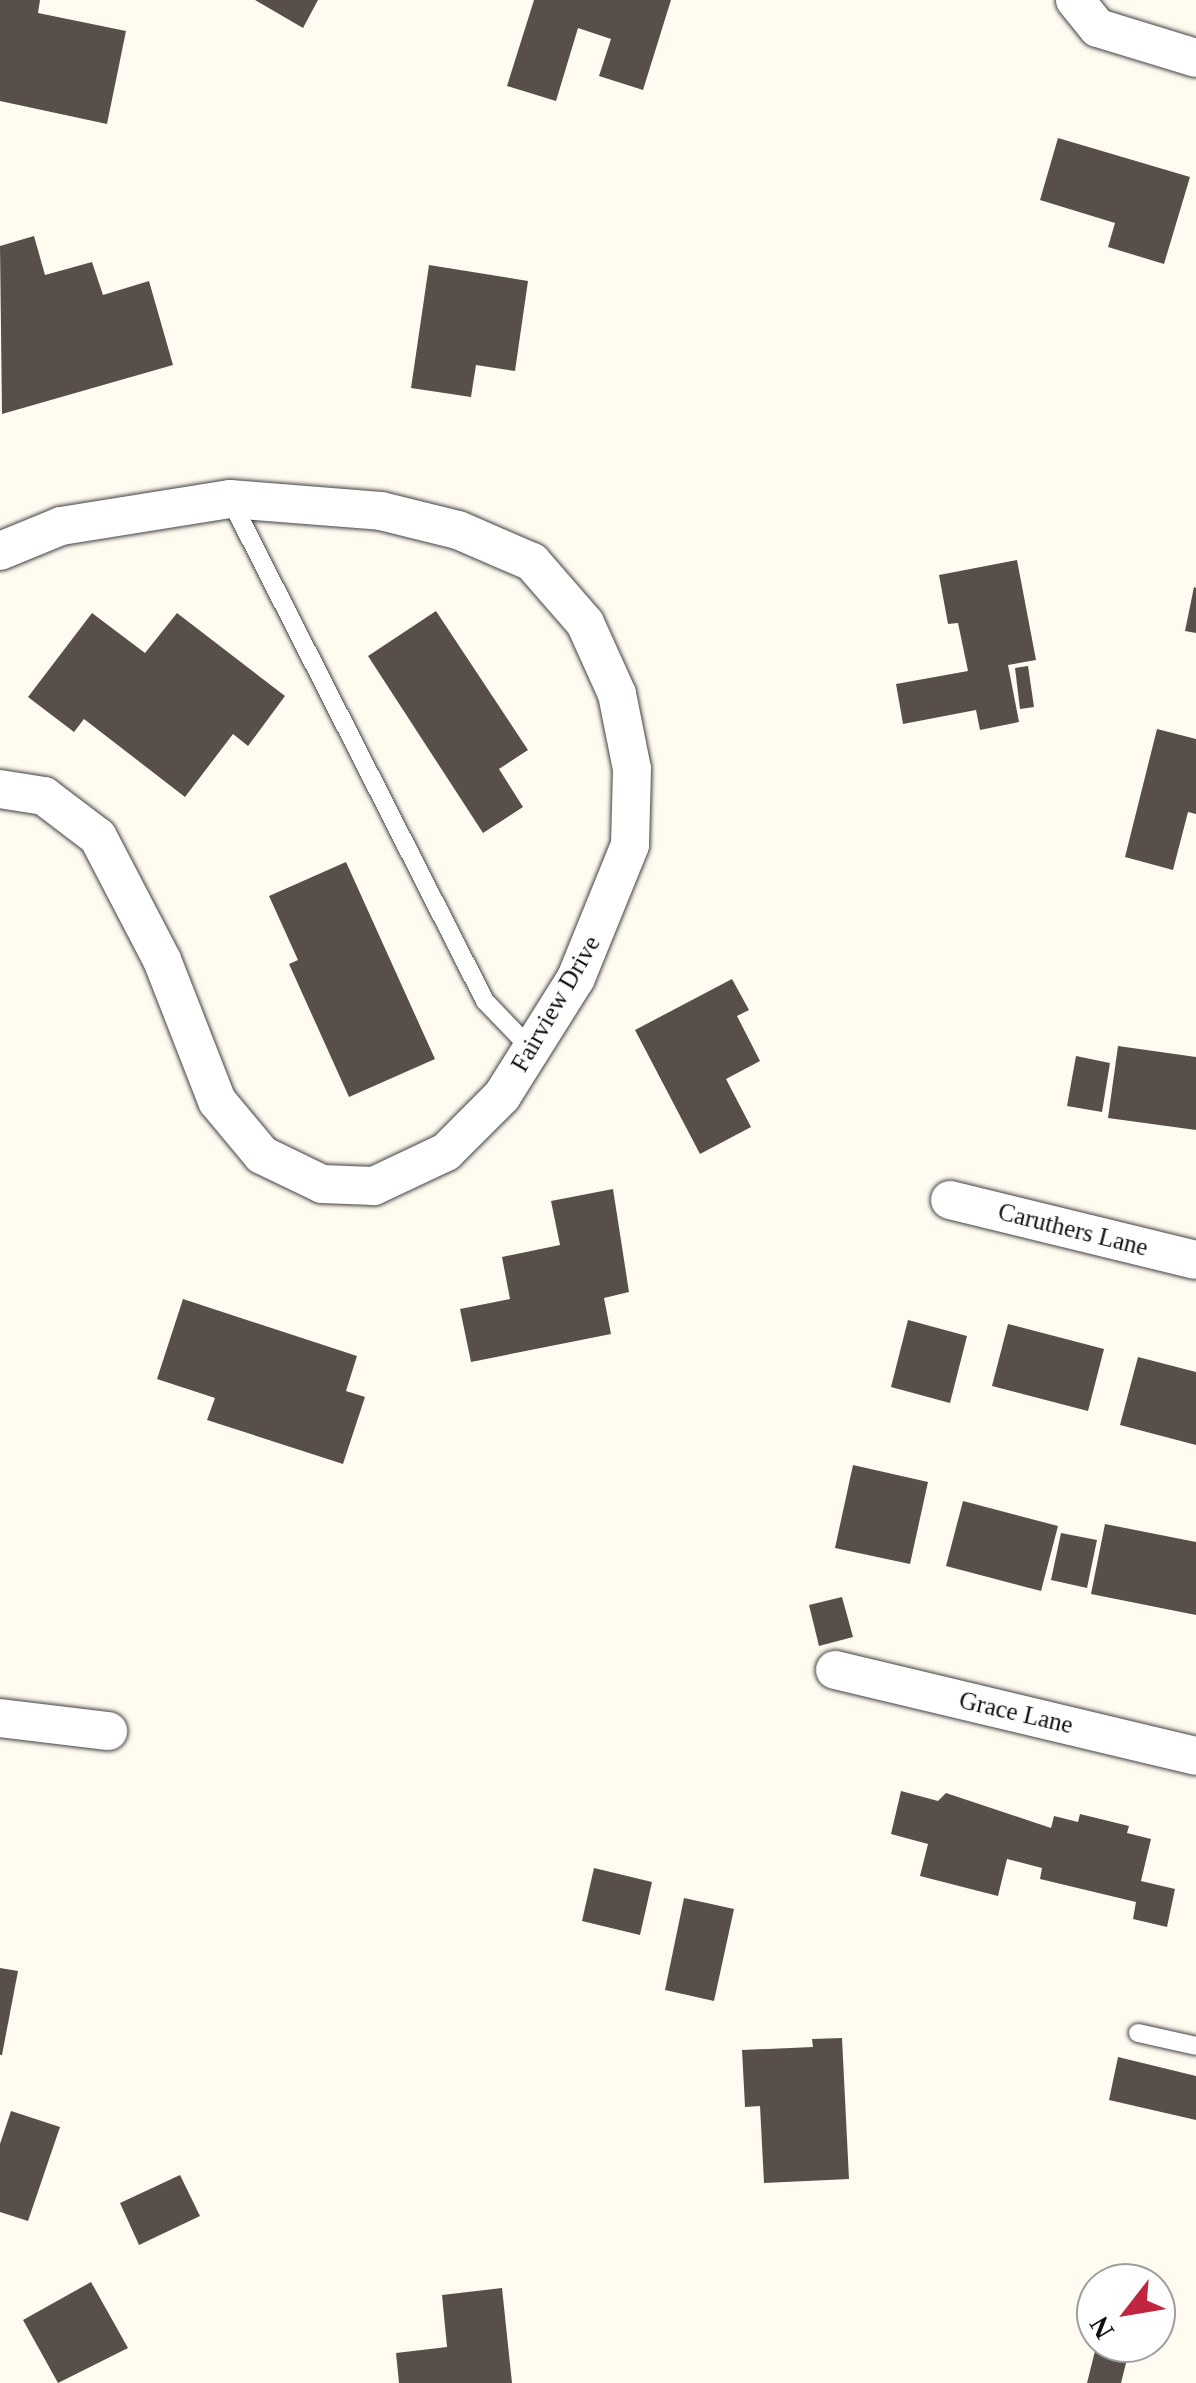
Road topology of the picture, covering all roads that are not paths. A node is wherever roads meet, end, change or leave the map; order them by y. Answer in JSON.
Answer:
{"nodes":[{"id":1,"x":1075,"y":0,"type":"edge"},
{"id":2,"x":1196,"y":58,"type":"edge"},
{"id":3,"x":230,"y":499,"type":"junction"},
{"id":4,"x":0,"y":552,"type":"edge"},
{"id":5,"x":0,"y":789,"type":"edge"},
{"id":6,"x":531,"y":1049,"type":"junction"},
{"id":7,"x":950,"y":1200,"type":"dead end"},
{"id":8,"x":1196,"y":1260,"type":"edge"},
{"id":9,"x":835,"y":1670,"type":"dead end"},
{"id":10,"x":0,"y":1718,"type":"edge"},
{"id":11,"x":108,"y":1731,"type":"dead end"},
{"id":12,"x":1196,"y":1756,"type":"edge"},
{"id":13,"x":1138,"y":2033,"type":"dead end"},
{"id":14,"x":1196,"y":2046,"type":"edge"}],
"edges":[{"from":1,"to":2,"type":"street"},
{"from":3,"to":4,"type":"street","name":"Fairview Drive"},
{"from":3,"to":6,"type":"lane"},
{"from":3,"to":6,"type":"street","name":"Fairview Drive"},
{"from":5,"to":6,"type":"street","name":"Fairview Drive"},
{"from":7,"to":8,"type":"street","name":"Caruthers Lane"},
{"from":9,"to":12,"type":"street","name":"Grace Lane"},
{"from":10,"to":11,"type":"street"},
{"from":13,"to":14,"type":"lane"}]}
